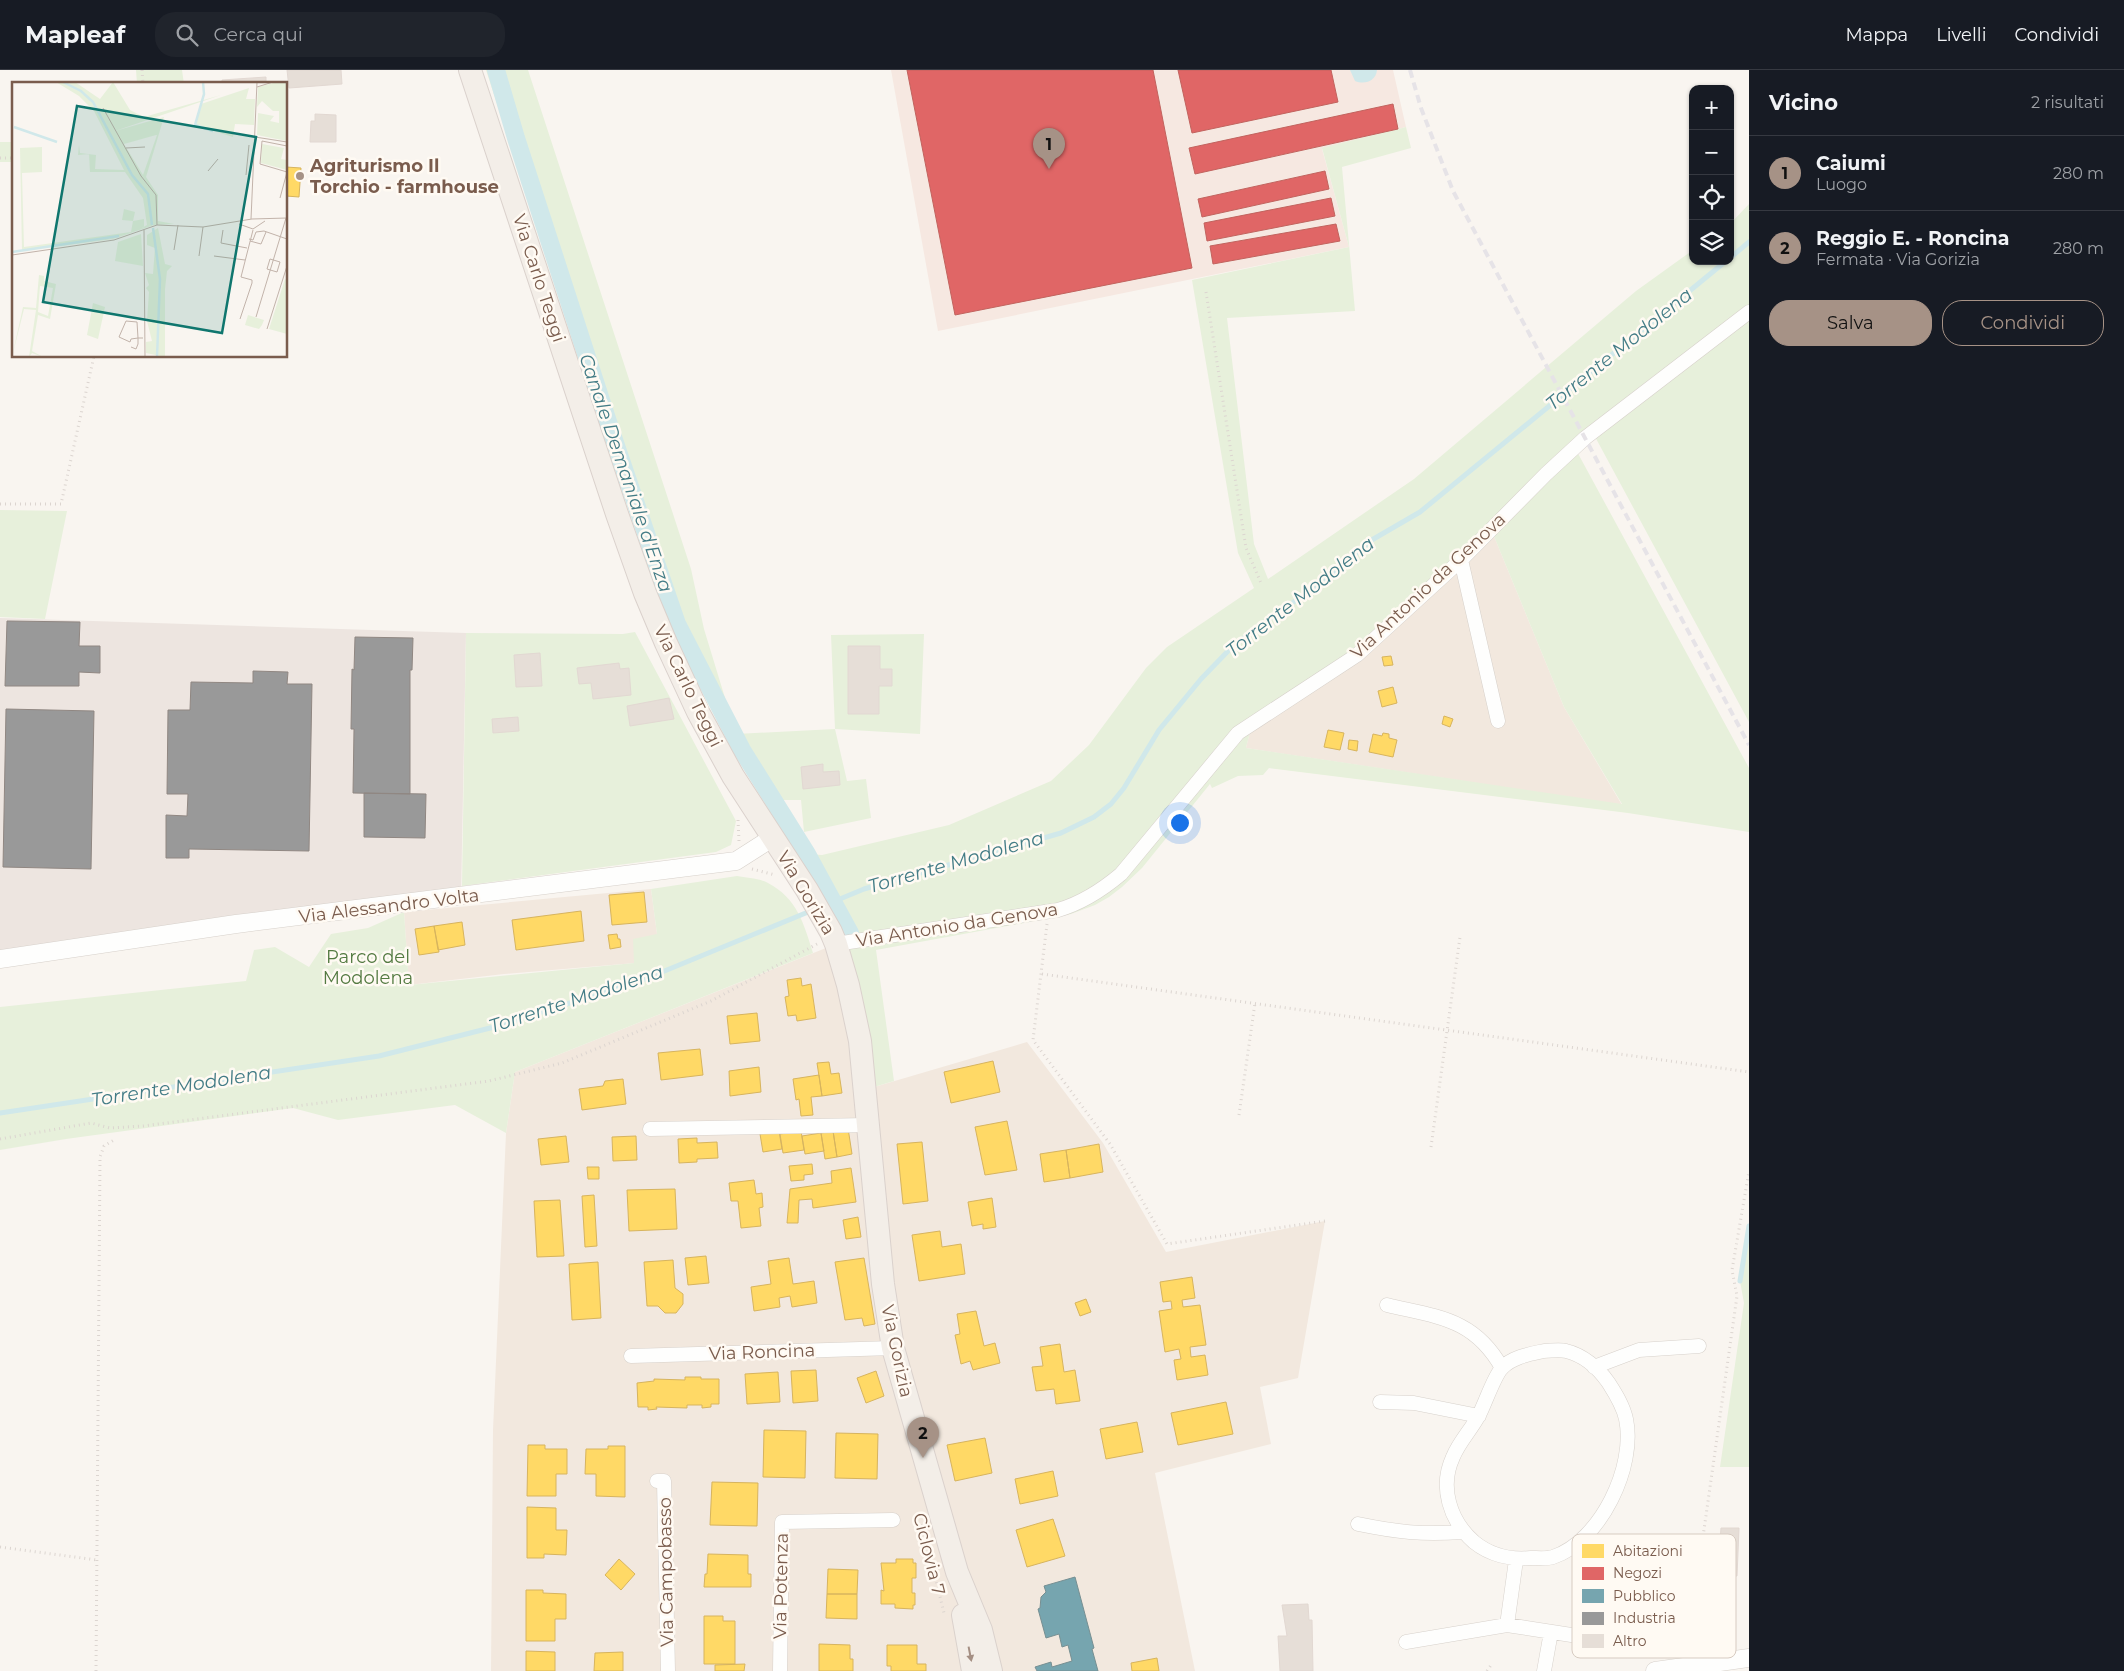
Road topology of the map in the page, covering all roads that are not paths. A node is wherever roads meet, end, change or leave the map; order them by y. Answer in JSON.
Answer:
{"nodes":[{"id":1,"x":470,"y":70,"type":"edge"},
{"id":2,"x":1749,"y":312,"type":"edge"},
{"id":3,"x":1461,"y":560,"type":"junction"},
{"id":4,"x":1498,"y":721,"type":"dead end"},
{"id":5,"x":772,"y":838,"type":"junction"},
{"id":6,"x":830,"y":939,"type":"junction"},
{"id":7,"x":0,"y":959,"type":"edge"},
{"id":8,"x":867,"y":1125,"type":"junction"},
{"id":9,"x":650,"y":1129,"type":"dead end"},
{"id":10,"x":1387,"y":1305,"type":"dead end"},
{"id":11,"x":1699,"y":1346,"type":"dead end"},
{"id":12,"x":893,"y":1348,"type":"junction"},
{"id":13,"x":631,"y":1356,"type":"dead end"},
{"id":14,"x":1594,"y":1367,"type":"junction"},
{"id":15,"x":1502,"y":1368,"type":"junction"},
{"id":16,"x":1380,"y":1402,"type":"dead end"},
{"id":17,"x":1479,"y":1416,"type":"junction"},
{"id":18,"x":657,"y":1481,"type":"dead end"},
{"id":19,"x":893,"y":1520,"type":"dead end"},
{"id":20,"x":1358,"y":1524,"type":"dead end"},
{"id":21,"x":1462,"y":1532,"type":"junction"},
{"id":22,"x":1586,"y":1534,"type":"edge"},
{"id":23,"x":1572,"y":1546,"type":"edge"},
{"id":24,"x":1516,"y":1560,"type":"junction"},
{"id":25,"x":956,"y":1572,"type":"junction"},
{"id":26,"x":1507,"y":1625,"type":"junction"},
{"id":27,"x":1551,"y":1632,"type":"junction"},
{"id":28,"x":1572,"y":1635,"type":"edge"},
{"id":29,"x":1406,"y":1642,"type":"dead end"},
{"id":30,"x":1749,"y":1658,"type":"edge"},
{"id":31,"x":668,"y":1671,"type":"edge"},
{"id":32,"x":780,"y":1671,"type":"edge"},
{"id":33,"x":973,"y":1671,"type":"edge"},
{"id":34,"x":991,"y":1671,"type":"edge"},
{"id":35,"x":1544,"y":1671,"type":"edge"},
{"id":36,"x":1655,"y":1671,"type":"edge"}],
"edges":[{"from":1,"to":5,"type":"main road","name":"Via Carlo Teggi"},
{"from":2,"to":3,"type":"street","name":"Via Antonio da Genova"},
{"from":3,"to":4,"type":"street"},
{"from":3,"to":6,"type":"street","name":"Via Antonio da Genova"},
{"from":5,"to":6,"type":"main road","name":"Via Gorizia"},
{"from":5,"to":7,"type":"street","name":"Via Alessandro Volta"},
{"from":6,"to":8,"type":"main road","name":"Via Gorizia"},
{"from":8,"to":9,"type":"street"},
{"from":8,"to":12,"type":"main road","name":"Via Gorizia"},
{"from":10,"to":15,"type":"street"},
{"from":11,"to":14,"type":"street"},
{"from":12,"to":13,"type":"street","name":"Via Roncina"},
{"from":12,"to":25,"type":"main road","name":"Via Gorizia"},
{"from":14,"to":15,"type":"street"},
{"from":14,"to":22,"type":"street"},
{"from":15,"to":17,"type":"street"},
{"from":16,"to":17,"type":"street"},
{"from":17,"to":21,"type":"street"},
{"from":18,"to":31,"type":"street","name":"Via Campobasso"},
{"from":19,"to":32,"type":"street","name":"Via Potenza"},
{"from":20,"to":21,"type":"street"},
{"from":21,"to":24,"type":"street"},
{"from":23,"to":24,"type":"street"},
{"from":24,"to":26,"type":"street"},
{"from":25,"to":33,"type":"main road","one_way":true},
{"from":25,"to":34,"type":"main road"},
{"from":26,"to":27,"type":"street"},
{"from":26,"to":29,"type":"street"},
{"from":27,"to":28,"type":"street"},
{"from":27,"to":35,"type":"street"},
{"from":30,"to":36,"type":"street"}]}
